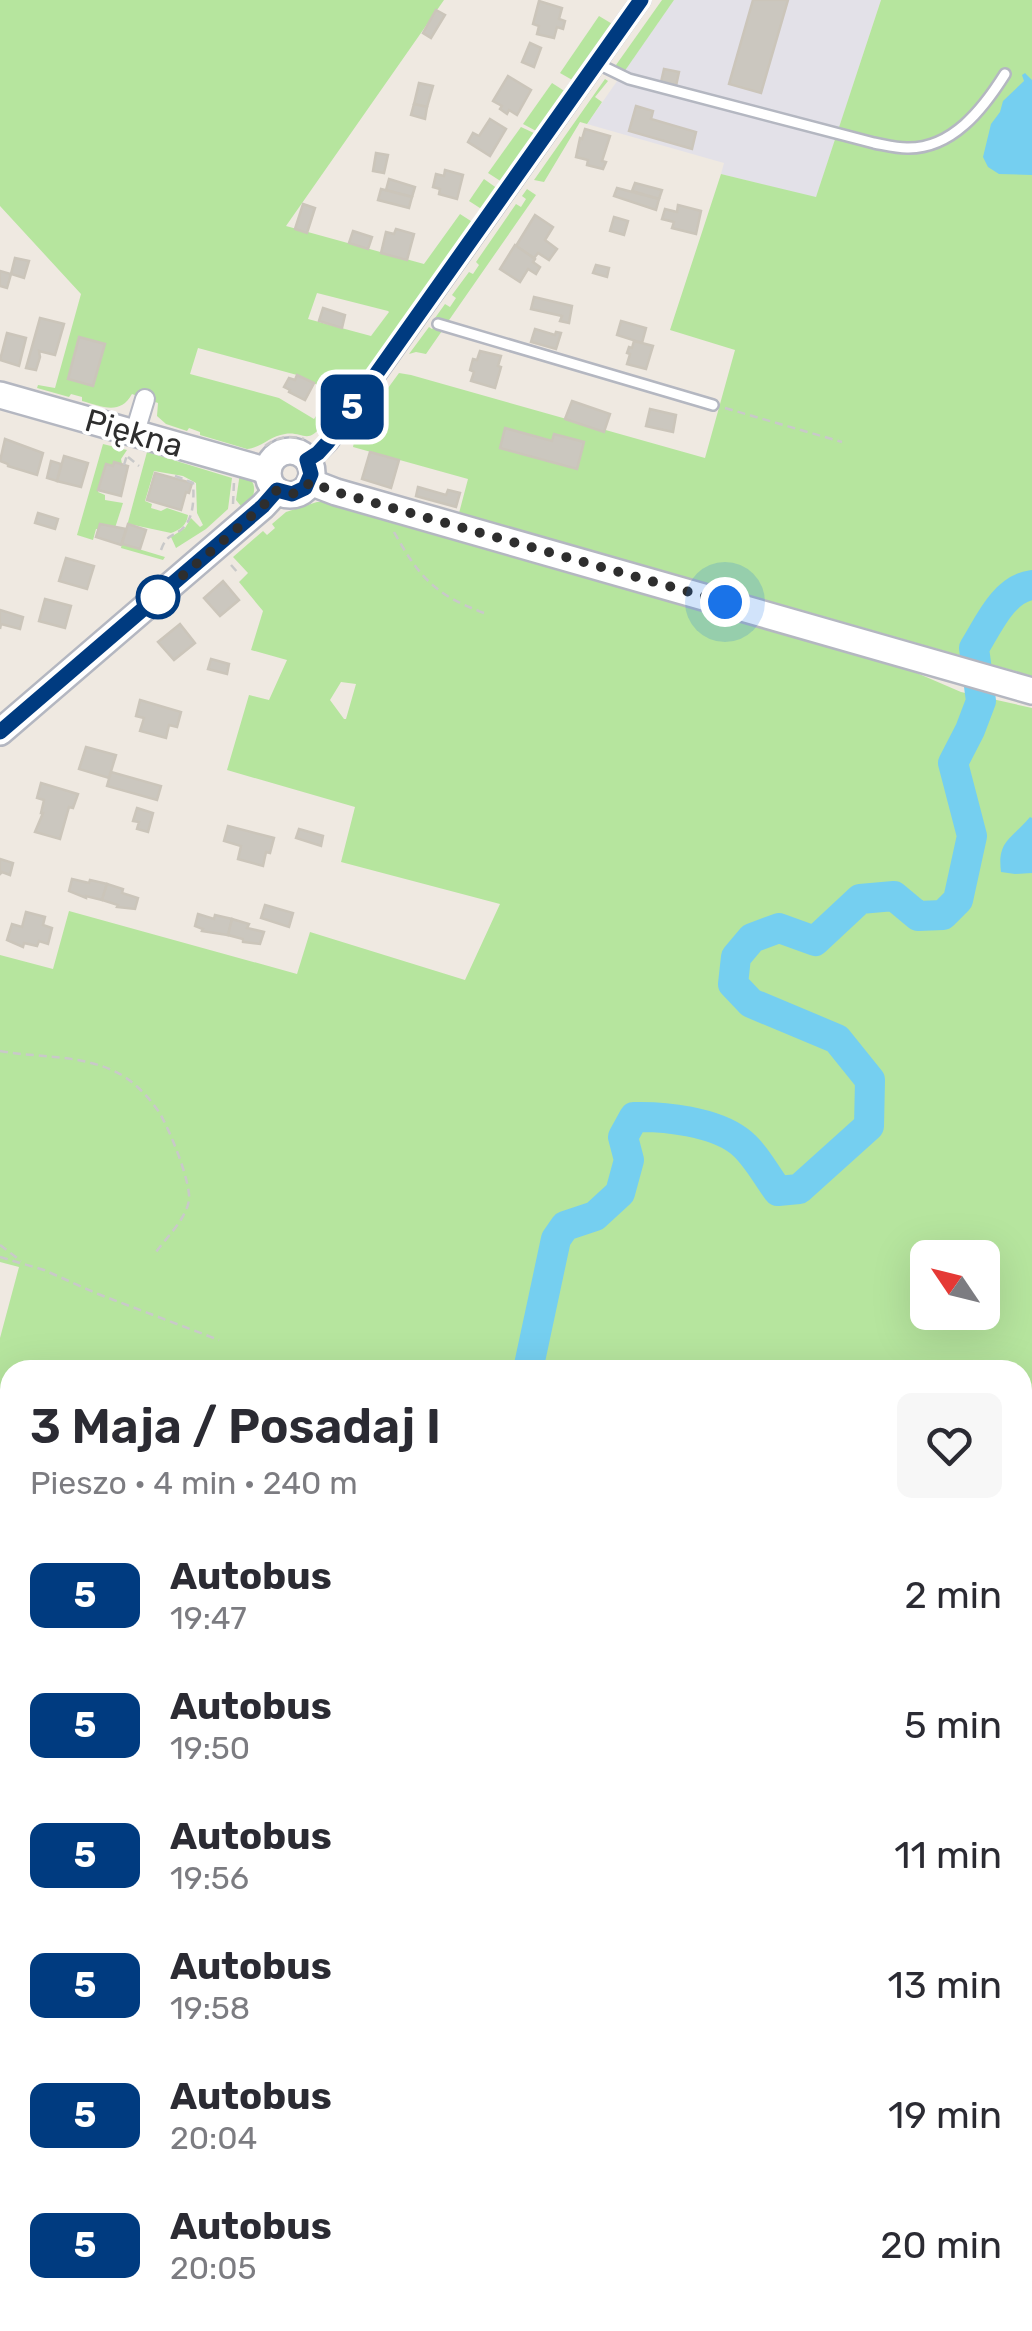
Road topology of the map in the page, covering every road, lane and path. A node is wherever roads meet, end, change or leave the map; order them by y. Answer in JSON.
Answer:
{"nodes":[{"id":1,"x":641,"y":0,"type":"edge"},
{"id":2,"x":596,"y":63,"type":"junction"},
{"id":3,"x":1005,"y":74,"type":"dead end"},
{"id":4,"x":438,"y":324,"type":"dead end"},
{"id":5,"x":0,"y":395,"type":"edge"},
{"id":6,"x":145,"y":399,"type":"dead end"},
{"id":7,"x":714,"y":405,"type":"joint"},
{"id":8,"x":842,"y":442,"type":"dead end"},
{"id":9,"x":130,"y":446,"type":"junction"},
{"id":10,"x":309,"y":461,"type":"junction"},
{"id":11,"x":124,"y":465,"type":"dead end"},
{"id":12,"x":139,"y":466,"type":"dead end"},
{"id":13,"x":268,"y":471,"type":"junction"},
{"id":14,"x":235,"y":475,"type":"dead end"},
{"id":15,"x":173,"y":478,"type":"dead end"},
{"id":16,"x":182,"y":504,"type":"dead end"},
{"id":17,"x":192,"y":508,"type":"junction"},
{"id":18,"x":390,"y":508,"type":"junction"},
{"id":19,"x":232,"y":510,"type":"dead end"},
{"id":20,"x":161,"y":550,"type":"dead end"},
{"id":21,"x":226,"y":560,"type":"dead end"},
{"id":22,"x":239,"y":574,"type":"dead end"},
{"id":23,"x":484,"y":613,"type":"dead end"},
{"id":24,"x":1032,"y":691,"type":"edge"},
{"id":25,"x":0,"y":732,"type":"edge"},
{"id":26,"x":0,"y":1051,"type":"edge"},
{"id":27,"x":0,"y":1245,"type":"edge"},
{"id":28,"x":156,"y":1252,"type":"dead end"},
{"id":29,"x":0,"y":1257,"type":"edge"},
{"id":30,"x":26,"y":1265,"type":"junction"},
{"id":31,"x":219,"y":1340,"type":"dead end"}],
"edges":[{"from":1,"to":2,"type":"street"},
{"from":2,"to":3,"type":"lane"},
{"from":2,"to":10,"type":"street"},
{"from":4,"to":7,"type":"lane"},
{"from":5,"to":9,"type":"street","name":"Piękna"},
{"from":6,"to":9,"type":"street"},
{"from":7,"to":8,"type":"path"},
{"from":9,"to":11,"type":"path"},
{"from":9,"to":12,"type":"path"},
{"from":9,"to":13,"type":"street","name":"Piękna"},
{"from":10,"to":13,"type":"street"},
{"from":10,"to":13,"type":"street"},
{"from":10,"to":13,"type":"path"},
{"from":10,"to":18,"type":"street"},
{"from":13,"to":25,"type":"street"},
{"from":14,"to":19,"type":"path"},
{"from":15,"to":17,"type":"path"},
{"from":16,"to":17,"type":"path"},
{"from":17,"to":20,"type":"path"},
{"from":18,"to":23,"type":"path"},
{"from":18,"to":24,"type":"street"},
{"from":21,"to":22,"type":"path"},
{"from":26,"to":28,"type":"path"},
{"from":27,"to":30,"type":"path"},
{"from":29,"to":30,"type":"path"},
{"from":30,"to":31,"type":"path"}]}
